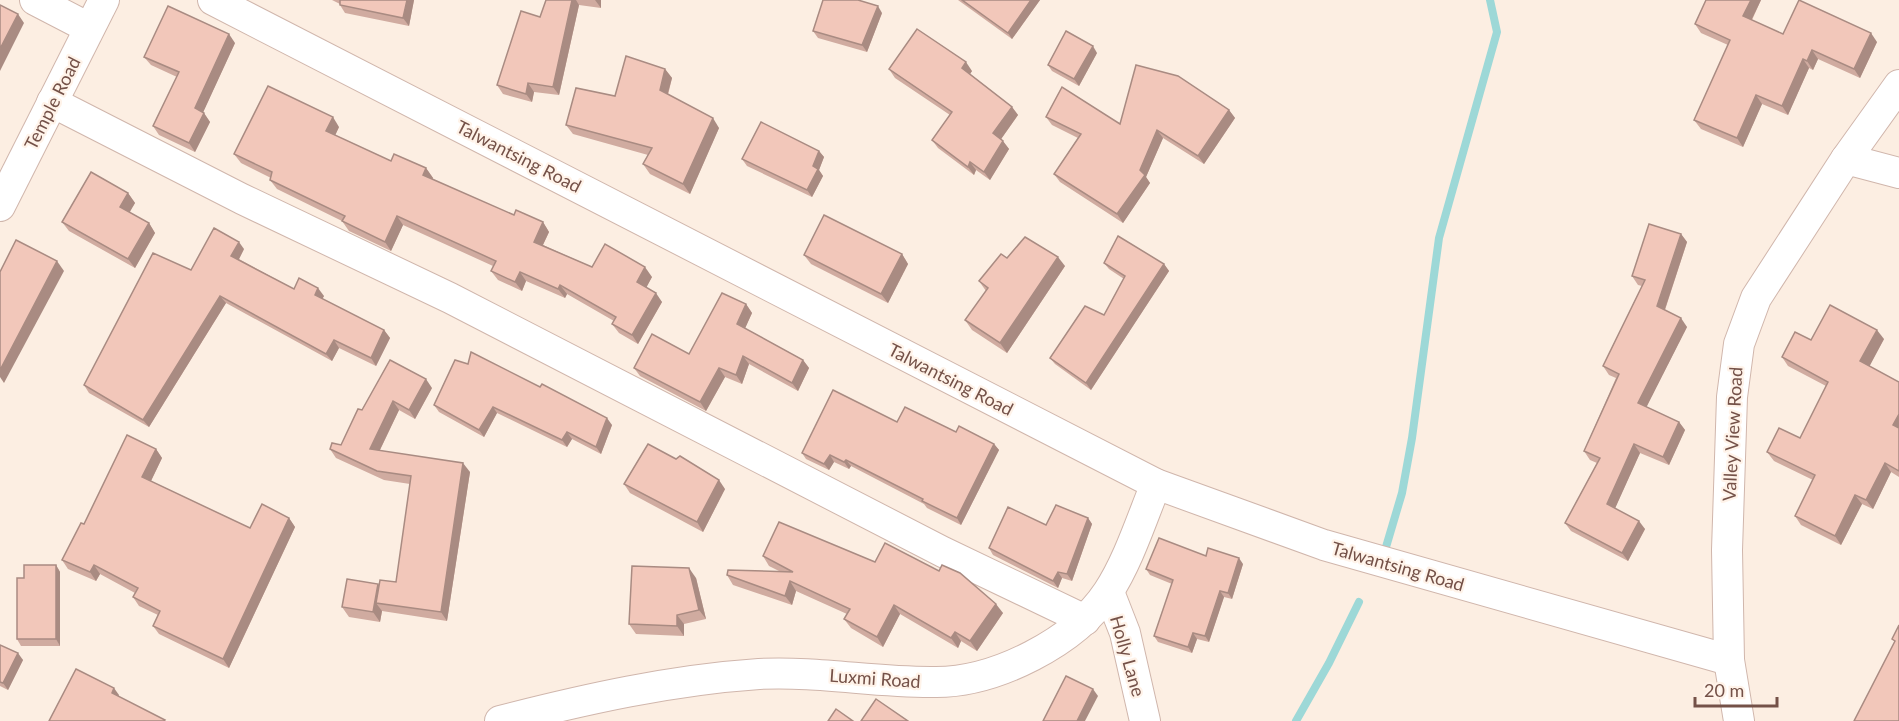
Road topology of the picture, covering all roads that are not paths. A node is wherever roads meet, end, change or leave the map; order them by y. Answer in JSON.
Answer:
{"nodes":[{"id":1,"x":35,"y":0,"type":"edge"},
{"id":2,"x":104,"y":0,"type":"edge"},
{"id":3,"x":213,"y":0,"type":"edge"},
{"id":4,"x":89,"y":28,"type":"junction"},
{"id":5,"x":1899,"y":85,"type":"edge"},
{"id":6,"x":52,"y":102,"type":"junction"},
{"id":7,"x":1846,"y":159,"type":"junction"},
{"id":8,"x":1899,"y":173,"type":"edge"},
{"id":9,"x":0,"y":206,"type":"edge"},
{"id":10,"x":1156,"y":484,"type":"junction"},
{"id":11,"x":1109,"y":592,"type":"junction"},
{"id":12,"x":1085,"y":620,"type":"junction"},
{"id":13,"x":1729,"y":660,"type":"junction"},
{"id":14,"x":500,"y":721,"type":"edge"},
{"id":15,"x":1145,"y":721,"type":"edge"},
{"id":16,"x":1739,"y":721,"type":"edge"}],
"edges":[{"from":1,"to":4,"type":"street"},
{"from":2,"to":4,"type":"street","name":"Temple Road"},
{"from":3,"to":10,"type":"street","name":"Talwantsing Road"},
{"from":4,"to":6,"type":"street","name":"Temple Road"},
{"from":5,"to":7,"type":"street","name":"Valley View Road"},
{"from":6,"to":9,"type":"street","name":"Temple Road"},
{"from":6,"to":12,"type":"street"},
{"from":7,"to":8,"type":"street"},
{"from":7,"to":13,"type":"street","name":"Valley View Road"},
{"from":10,"to":11,"type":"street","name":"Luxmi Road"},
{"from":10,"to":13,"type":"street","name":"Talwantsing Road"},
{"from":11,"to":12,"type":"street","name":"Luxmi Road"},
{"from":11,"to":15,"type":"street","name":"Holly Lane"},
{"from":12,"to":14,"type":"street","name":"Luxmi Road"},
{"from":13,"to":16,"type":"street","name":"Valley View Road"}]}
